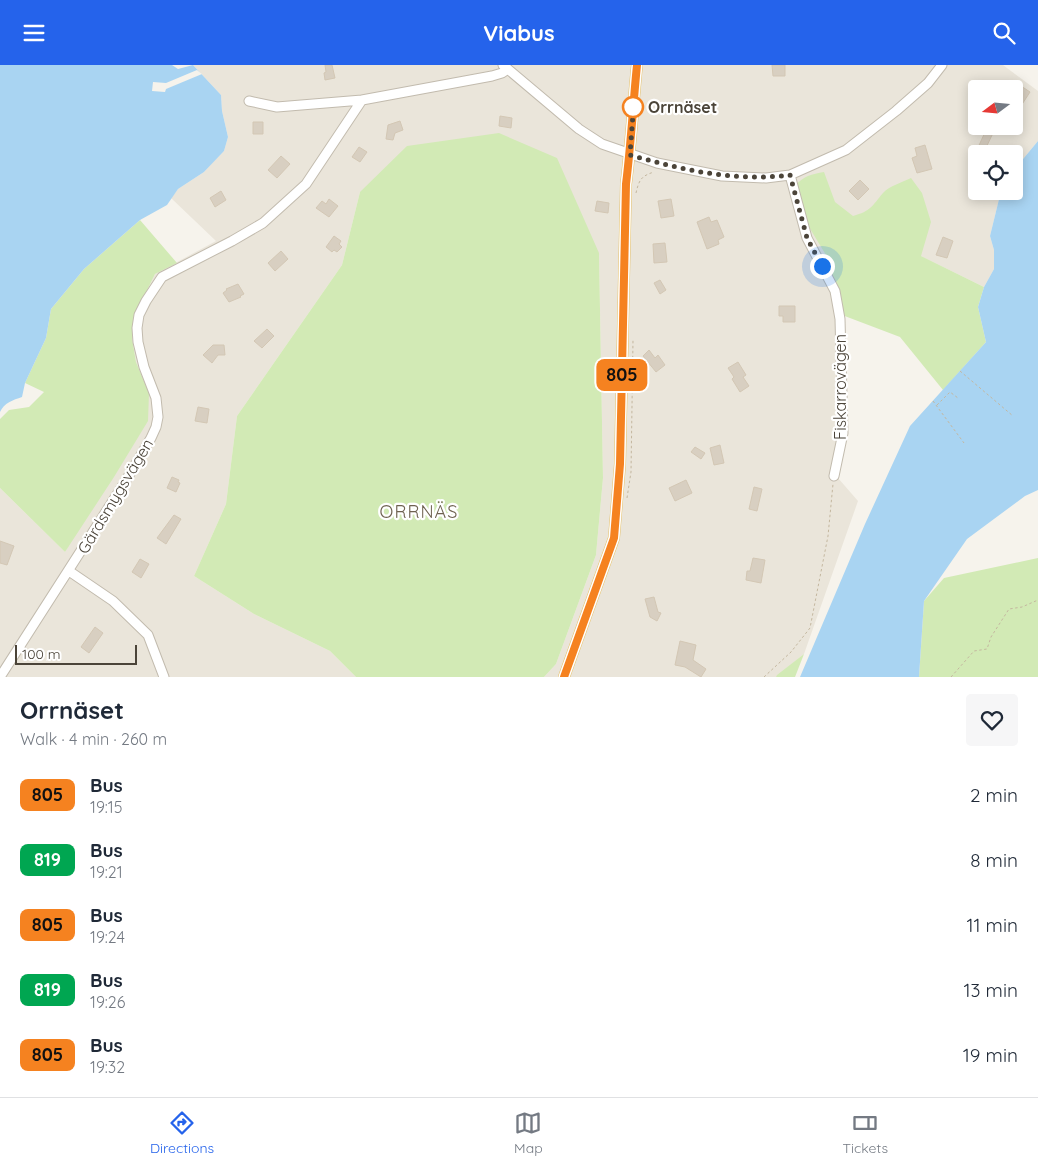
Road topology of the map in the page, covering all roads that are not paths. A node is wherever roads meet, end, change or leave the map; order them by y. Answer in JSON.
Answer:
{"nodes":[{"id":1,"x":637,"y":65,"type":"edge"},
{"id":2,"x":942,"y":65,"type":"edge"},
{"id":3,"x":506,"y":67,"type":"edge"},
{"id":4,"x":362,"y":100,"type":"junction"},
{"id":5,"x":249,"y":101,"type":"dead end"},
{"id":6,"x":630,"y":155,"type":"junction"},
{"id":7,"x":790,"y":175,"type":"junction"},
{"id":8,"x":834,"y":476,"type":"road end"},
{"id":9,"x":70,"y":571,"type":"junction"},
{"id":10,"x":0,"y":677,"type":"edge"},
{"id":11,"x":164,"y":677,"type":"edge"},
{"id":12,"x":564,"y":677,"type":"edge"}],
"edges":[{"from":1,"to":6,"type":"main road"},
{"from":2,"to":7,"type":"street"},
{"from":3,"to":4,"type":"street"},
{"from":3,"to":6,"type":"street"},
{"from":4,"to":5,"type":"street"},
{"from":4,"to":9,"type":"street","name":"Gärdsmygsvägen"},
{"from":6,"to":7,"type":"street"},
{"from":6,"to":12,"type":"main road"},
{"from":7,"to":8,"type":"street","name":"Fiskarrovägen"},
{"from":9,"to":10,"type":"street","name":"Gärdsmygsvägen"},
{"from":9,"to":11,"type":"street"}]}
